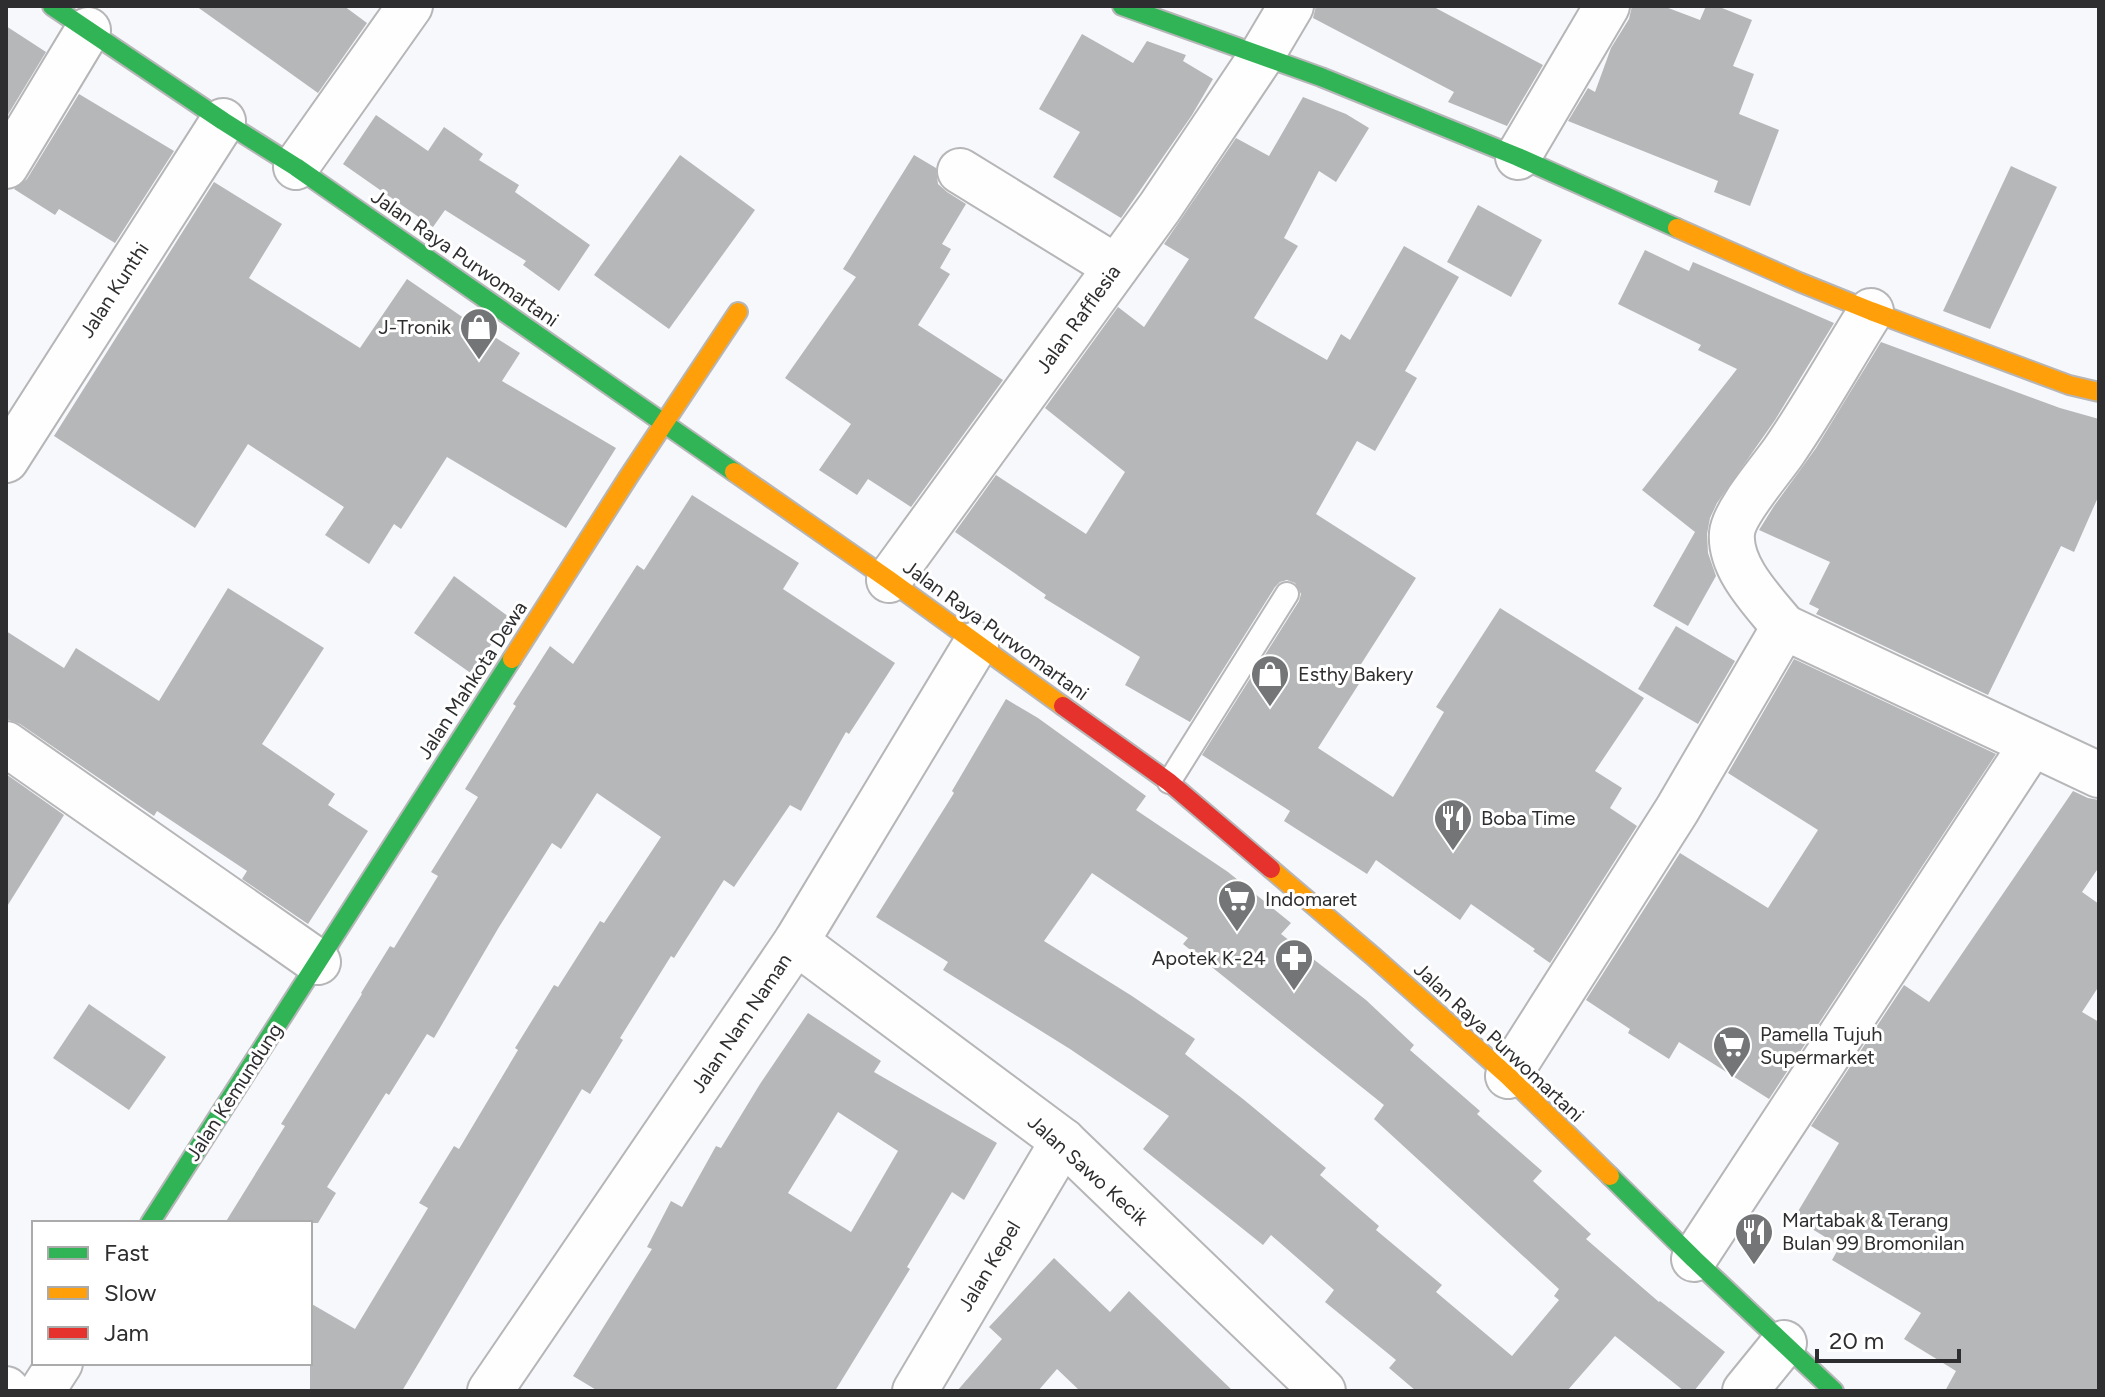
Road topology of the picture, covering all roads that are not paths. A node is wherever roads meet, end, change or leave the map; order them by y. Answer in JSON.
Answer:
{"nodes":[{"id":1,"x":52,"y":6,"type":"edge"},
{"id":2,"x":410,"y":6,"type":"edge"},
{"id":3,"x":1122,"y":6,"type":"edge"},
{"id":4,"x":1291,"y":6,"type":"edge"},
{"id":5,"x":1607,"y":6,"type":"edge"},
{"id":6,"x":88,"y":30,"type":"junction"},
{"id":7,"x":1262,"y":55,"type":"junction"},
{"id":8,"x":223,"y":121,"type":"junction"},
{"id":9,"x":1518,"y":157,"type":"junction"},
{"id":10,"x":6,"y":166,"type":"edge"},
{"id":11,"x":296,"y":167,"type":"junction"},
{"id":12,"x":960,"y":171,"type":"dead end"},
{"id":13,"x":1116,"y":267,"type":"junction"},
{"id":14,"x":1871,"y":311,"type":"junction"},
{"id":15,"x":738,"y":312,"type":"dead end"},
{"id":16,"x":2099,"y":392,"type":"edge"},
{"id":17,"x":664,"y":423,"type":"junction"},
{"id":18,"x":6,"y":460,"type":"edge"},
{"id":19,"x":889,"y":580,"type":"junction"},
{"id":20,"x":1287,"y":594,"type":"dead end"},
{"id":21,"x":1784,"y":627,"type":"junction"},
{"id":22,"x":976,"y":644,"type":"junction"},
{"id":23,"x":6,"y":744,"type":"edge"},
{"id":24,"x":2032,"y":744,"type":"junction"},
{"id":25,"x":2099,"y":775,"type":"edge"},
{"id":26,"x":1169,"y":782,"type":"junction"},
{"id":27,"x":796,"y":942,"type":"junction"},
{"id":28,"x":318,"y":962,"type":"junction"},
{"id":29,"x":1508,"y":1076,"type":"junction"},
{"id":30,"x":1063,"y":1141,"type":"junction"},
{"id":31,"x":151,"y":1221,"type":"edge"},
{"id":32,"x":1694,"y":1259,"type":"junction"},
{"id":33,"x":1784,"y":1343,"type":"junction"},
{"id":34,"x":59,"y":1365,"type":"edge"},
{"id":35,"x":42,"y":1391,"type":"edge"},
{"id":36,"x":490,"y":1391,"type":"edge"},
{"id":37,"x":915,"y":1391,"type":"edge"},
{"id":38,"x":1323,"y":1391,"type":"edge"},
{"id":39,"x":1745,"y":1391,"type":"edge"},
{"id":40,"x":1834,"y":1391,"type":"edge"}],
"edges":[{"from":1,"to":6,"type":"street","name":"Jalan Raya Purwomartani"},
{"from":2,"to":11,"type":"street"},
{"from":3,"to":7,"type":"street"},
{"from":4,"to":7,"type":"street","name":"Jalan Rafflesia"},
{"from":5,"to":9,"type":"street"},
{"from":6,"to":8,"type":"street","name":"Jalan Raya Purwomartani"},
{"from":6,"to":10,"type":"street"},
{"from":7,"to":9,"type":"street"},
{"from":7,"to":13,"type":"street","name":"Jalan Rafflesia"},
{"from":8,"to":11,"type":"street","name":"Jalan Raya Purwomartani"},
{"from":8,"to":18,"type":"street","name":"Jalan Kunthi"},
{"from":9,"to":14,"type":"street"},
{"from":11,"to":17,"type":"street","name":"Jalan Raya Purwomartani"},
{"from":12,"to":13,"type":"street"},
{"from":13,"to":19,"type":"street","name":"Jalan Rafflesia"},
{"from":14,"to":16,"type":"street"},
{"from":14,"to":21,"type":"street"},
{"from":15,"to":17,"type":"street","name":"Jalan Mahkota Dewa"},
{"from":17,"to":19,"type":"street","name":"Jalan Raya Purwomartani"},
{"from":17,"to":28,"type":"street","name":"Jalan Mahkota Dewa"},
{"from":19,"to":22,"type":"street","name":"Jalan Raya Purwomartani"},
{"from":20,"to":26,"type":"lane"},
{"from":21,"to":24,"type":"street"},
{"from":21,"to":29,"type":"street"},
{"from":22,"to":26,"type":"street","name":"Jalan Raya Purwomartani"},
{"from":22,"to":27,"type":"street","name":"Jalan Nam Naman"},
{"from":23,"to":28,"type":"street"},
{"from":24,"to":25,"type":"street"},
{"from":24,"to":32,"type":"street"},
{"from":26,"to":29,"type":"street","name":"Jalan Raya Purwomartani"},
{"from":27,"to":30,"type":"street","name":"Jalan Sawo Kecik"},
{"from":27,"to":36,"type":"street","name":"Jalan Nam Naman"},
{"from":28,"to":31,"type":"street","name":"Jalan Kemundung"},
{"from":29,"to":32,"type":"street","name":"Jalan Raya Purwomartani"},
{"from":30,"to":37,"type":"street","name":"Jalan Kepel"},
{"from":30,"to":38,"type":"street","name":"Jalan Sawo Kecik"},
{"from":32,"to":33,"type":"street","name":"Jalan Raya Purwomartani"},
{"from":33,"to":39,"type":"street"},
{"from":33,"to":40,"type":"street","name":"Jalan Raya Purwomartani"},
{"from":34,"to":35,"type":"street"}]}
